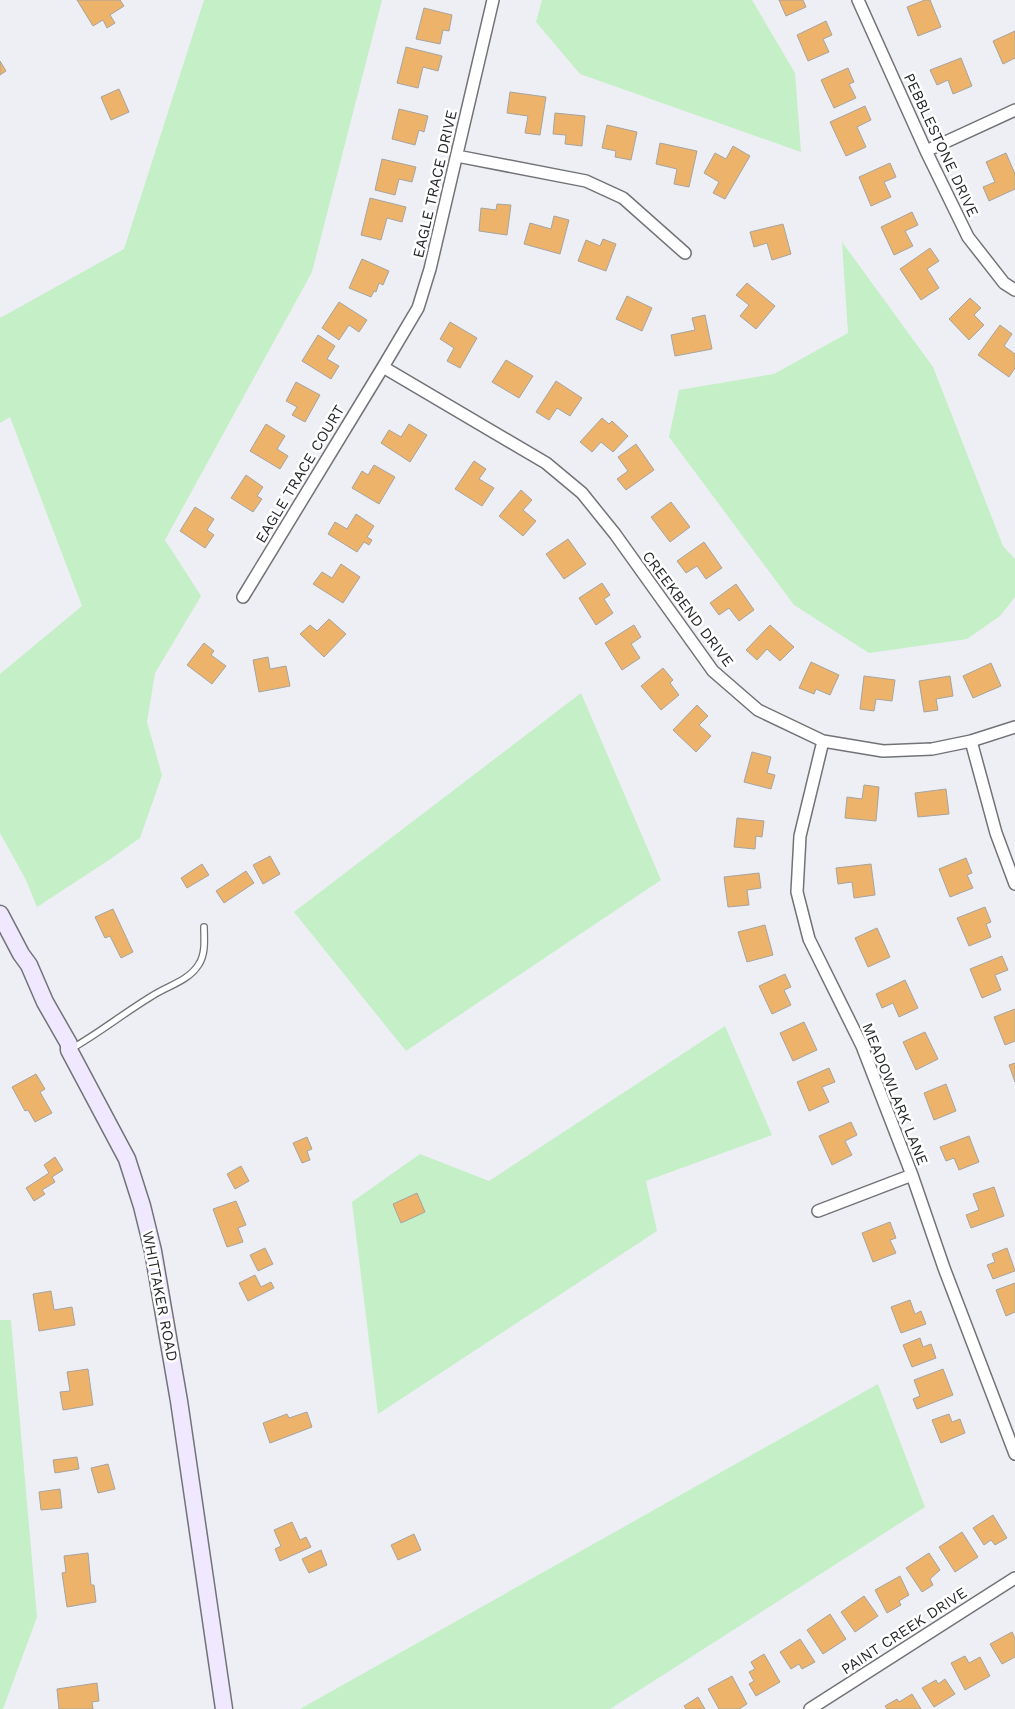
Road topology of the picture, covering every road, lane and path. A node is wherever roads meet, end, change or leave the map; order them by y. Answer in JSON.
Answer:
{"nodes":[{"id":1,"x":493,"y":0,"type":"edge"},
{"id":2,"x":858,"y":0,"type":"edge"},
{"id":3,"x":1015,"y":110,"type":"edge"},
{"id":4,"x":926,"y":151,"type":"junction"},
{"id":5,"x":457,"y":156,"type":"junction"},
{"id":6,"x":685,"y":253,"type":"dead end"},
{"id":7,"x":1015,"y":290,"type":"edge"},
{"id":8,"x":383,"y":367,"type":"junction"},
{"id":9,"x":243,"y":597,"type":"dead end"},
{"id":10,"x":1015,"y":727,"type":"edge"},
{"id":11,"x":823,"y":741,"type":"junction"},
{"id":12,"x":971,"y":742,"type":"junction"},
{"id":13,"x":1015,"y":884,"type":"edge"},
{"id":14,"x":0,"y":914,"type":"edge"},
{"id":15,"x":204,"y":927,"type":"dead end"},
{"id":16,"x":69,"y":1050,"type":"junction"},
{"id":17,"x":912,"y":1175,"type":"junction"},
{"id":18,"x":818,"y":1211,"type":"dead end"},
{"id":19,"x":1015,"y":1454,"type":"edge"},
{"id":20,"x":1015,"y":1578,"type":"edge"},
{"id":21,"x":224,"y":1709,"type":"edge"},
{"id":22,"x":810,"y":1709,"type":"edge"}],
"edges":[{"from":1,"to":5,"type":"street","name":"EAGLE TRACE DRIVE"},
{"from":2,"to":4,"type":"street","name":"PEBBLESTONE DRIVE"},
{"from":3,"to":4,"type":"street"},
{"from":4,"to":7,"type":"street","name":"PEBBLESTONE DRIVE"},
{"from":5,"to":6,"type":"street"},
{"from":5,"to":8,"type":"street","name":"EAGLE TRACE DRIVE"},
{"from":8,"to":9,"type":"street","name":"EAGLE TRACE COURT"},
{"from":8,"to":11,"type":"street","name":"CREEKBEND DRIVE"},
{"from":10,"to":12,"type":"street","name":"CREEKBEND DRIVE"},
{"from":11,"to":12,"type":"street","name":"CREEKBEND DRIVE"},
{"from":11,"to":17,"type":"street","name":"MEADOWLARK LANE"},
{"from":12,"to":13,"type":"street"},
{"from":14,"to":16,"type":"main road","name":"WHITTAKER ROAD"},
{"from":15,"to":16,"type":"lane"},
{"from":16,"to":21,"type":"main road","name":"WHITTAKER ROAD"},
{"from":17,"to":18,"type":"street"},
{"from":17,"to":19,"type":"street","name":"MEADOWLARK LANE"},
{"from":20,"to":22,"type":"street","name":"PAINT CREEK DRIVE"}]}
